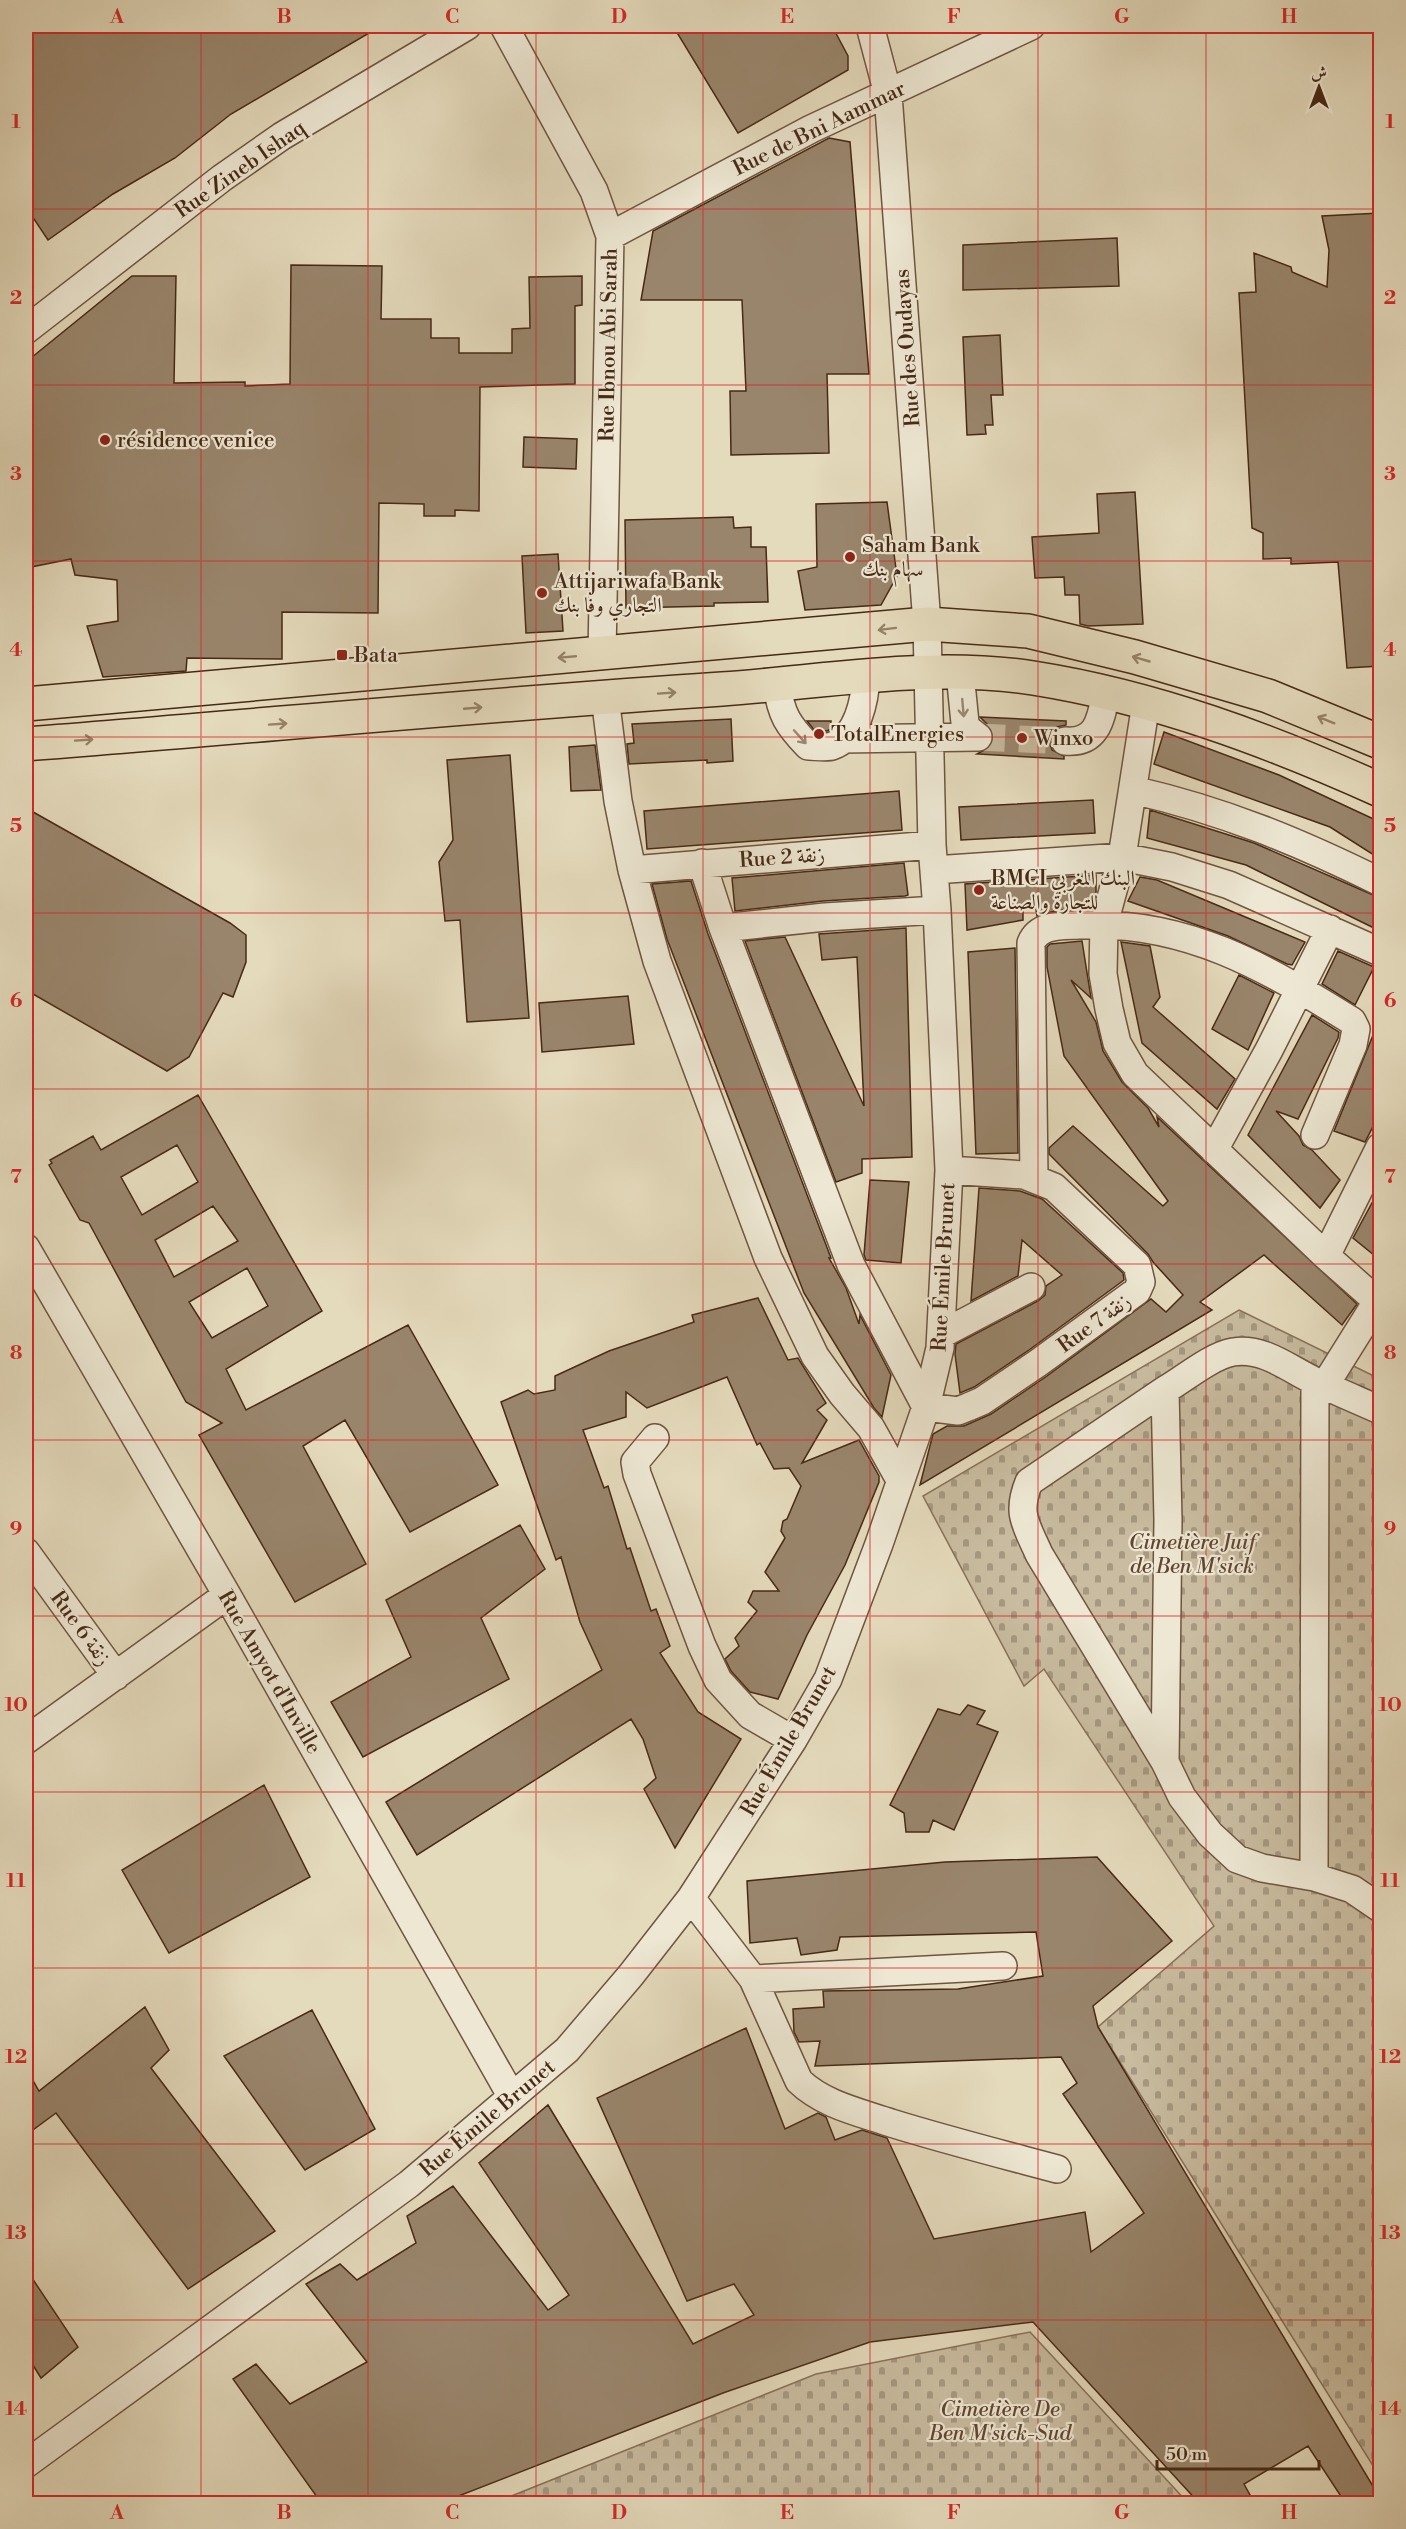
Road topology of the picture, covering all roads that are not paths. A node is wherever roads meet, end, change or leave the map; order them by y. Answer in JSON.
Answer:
{"nodes":[{"id":1,"x":467,"y":26,"type":"edge"},
{"id":2,"x":504,"y":26,"type":"edge"},
{"id":3,"x":870,"y":26,"type":"edge"},
{"id":4,"x":1031,"y":26,"type":"edge"},
{"id":5,"x":888,"y":94,"type":"junction"},
{"id":6,"x":610,"y":236,"type":"junction"},
{"id":7,"x":26,"y":330,"type":"edge"},
{"id":8,"x":927,"y":624,"type":"junction"},
{"id":9,"x":602,"y":654,"type":"junction"},
{"id":10,"x":927,"y":673,"type":"junction"},
{"id":11,"x":960,"y":673,"type":"junction"},
{"id":12,"x":866,"y":676,"type":"junction"},
{"id":13,"x":777,"y":685,"type":"junction"},
{"id":14,"x":1106,"y":693,"type":"junction"},
{"id":15,"x":605,"y":697,"type":"junction"},
{"id":16,"x":1146,"y":703,"type":"junction"},
{"id":17,"x":26,"y":704,"type":"edge"},
{"id":18,"x":929,"y":737,"type":"junction"},
{"id":19,"x":842,"y":739,"type":"junction"},
{"id":20,"x":1065,"y":741,"type":"tunnel mouth"},
{"id":21,"x":1380,"y":742,"type":"edge"},
{"id":22,"x":26,"y":744,"type":"edge"},
{"id":23,"x":1133,"y":790,"type":"junction"},
{"id":24,"x":1380,"y":790,"type":"edge"},
{"id":25,"x":933,"y":857,"type":"junction"},
{"id":26,"x":1122,"y":857,"type":"junction"},
{"id":27,"x":702,"y":863,"type":"junction"},
{"id":28,"x":632,"y":870,"type":"junction"},
{"id":29,"x":1380,"y":882,"type":"edge"},
{"id":30,"x":937,"y":910,"type":"junction"},
{"id":31,"x":1104,"y":924,"type":"junction"},
{"id":32,"x":723,"y":928,"type":"junction"},
{"id":33,"x":1330,"y":929,"type":"junction"},
{"id":34,"x":1380,"y":951,"type":"edge"},
{"id":35,"x":1299,"y":988,"type":"junction"},
{"id":36,"x":1315,"y":1135,"type":"dead end"},
{"id":37,"x":1380,"y":1147,"type":"edge"},
{"id":38,"x":1214,"y":1150,"type":"junction"},
{"id":39,"x":949,"y":1170,"type":"junction"},
{"id":40,"x":1034,"y":1178,"type":"junction"},
{"id":41,"x":26,"y":1248,"type":"edge"},
{"id":42,"x":1326,"y":1256,"type":"junction"},
{"id":43,"x":1031,"y":1287,"type":"dead end"},
{"id":44,"x":1379,"y":1300,"type":"edge"},
{"id":45,"x":942,"y":1334,"type":"junction"},
{"id":46,"x":1320,"y":1383,"type":"junction"},
{"id":47,"x":1165,"y":1390,"type":"junction"},
{"id":48,"x":926,"y":1407,"type":"junction"},
{"id":49,"x":1380,"y":1410,"type":"edge"},
{"id":50,"x":655,"y":1438,"type":"dead end"},
{"id":51,"x":900,"y":1480,"type":"junction"},
{"id":52,"x":26,"y":1552,"type":"edge"},
{"id":53,"x":227,"y":1595,"type":"junction"},
{"id":54,"x":116,"y":1676,"type":"junction"},
{"id":55,"x":26,"y":1740,"type":"edge"},
{"id":56,"x":794,"y":1740,"type":"junction"},
{"id":57,"x":1165,"y":1762,"type":"junction"},
{"id":58,"x":1314,"y":1877,"type":"junction"},
{"id":59,"x":691,"y":1898,"type":"junction"},
{"id":60,"x":1380,"y":1908,"type":"edge"},
{"id":61,"x":1003,"y":1966,"type":"dead end"},
{"id":62,"x":753,"y":1979,"type":"junction"},
{"id":63,"x":512,"y":2097,"type":"junction"},
{"id":64,"x":1057,"y":2169,"type":"dead end"},
{"id":65,"x":26,"y":2464,"type":"edge"}],
"edges":[{"from":1,"to":7,"type":"street","name":"Rue Zineb Ishaq"},
{"from":2,"to":6,"type":"street","name":"Rue Ibnou Abi Sarah"},
{"from":3,"to":5,"type":"street","name":"Rue des Oudayas"},
{"from":4,"to":5,"type":"street","name":"Rue de Bni Aammar"},
{"from":5,"to":6,"type":"street","name":"Rue de Bni Aammar"},
{"from":5,"to":8,"type":"street","name":"Rue des Oudayas"},
{"from":6,"to":9,"type":"street","name":"Rue Ibnou Abi Sarah"},
{"from":8,"to":9,"type":"main road","one_way":true},
{"from":8,"to":10,"type":"street","name":"Rue des Oudayas"},
{"from":21,"to":8,"type":"main road","one_way":true},
{"from":9,"to":17,"type":"main road","one_way":true},
{"from":10,"to":11,"type":"main road"},
{"from":10,"to":12,"type":"main road"},
{"from":10,"to":18,"type":"street","name":"Rue Émile Brunet"},
{"from":11,"to":14,"type":"main road"},
{"from":11,"to":18,"type":"street","one_way":true},
{"from":12,"to":13,"type":"main road"},
{"from":12,"to":19,"type":"street"},
{"from":15,"to":13,"type":"main road","one_way":true},
{"from":13,"to":19,"type":"street","one_way":true},
{"from":14,"to":16,"type":"main road"},
{"from":14,"to":20,"type":"street"},
{"from":22,"to":15,"type":"main road","one_way":true},
{"from":15,"to":28,"type":"street"},
{"from":16,"to":23,"type":"street"},
{"from":16,"to":24,"type":"main road"},
{"from":18,"to":19,"type":"street"},
{"from":18,"to":25,"type":"street","name":"Rue Émile Brunet"},
{"from":23,"to":26,"type":"street"},
{"from":23,"to":29,"type":"street"},
{"from":25,"to":26,"type":"street","name":"Rue 2 زنقة"},
{"from":25,"to":27,"type":"street","name":"Rue 2 زنقة"},
{"from":25,"to":30,"type":"street","name":"Rue Émile Brunet"},
{"from":26,"to":31,"type":"street"},
{"from":26,"to":33,"type":"street","name":"Rue 2 زنقة"},
{"from":27,"to":28,"type":"street","name":"Rue 2 زنقة"},
{"from":27,"to":32,"type":"street"},
{"from":28,"to":51,"type":"street"},
{"from":30,"to":32,"type":"street"},
{"from":30,"to":39,"type":"street","name":"Rue Émile Brunet"},
{"from":31,"to":35,"type":"street"},
{"from":31,"to":38,"type":"street"},
{"from":31,"to":40,"type":"street"},
{"from":32,"to":48,"type":"street"},
{"from":33,"to":34,"type":"street","name":"Rue 2 زنقة"},
{"from":33,"to":35,"type":"street"},
{"from":35,"to":36,"type":"street"},
{"from":35,"to":38,"type":"street"},
{"from":37,"to":42,"type":"street"},
{"from":38,"to":42,"type":"street"},
{"from":39,"to":40,"type":"street","name":"Rue 7 زنقة"},
{"from":39,"to":45,"type":"street","name":"Rue Émile Brunet"},
{"from":40,"to":48,"type":"street","name":"Rue 7 زنقة"},
{"from":41,"to":53,"type":"street","name":"Rue Amyot d'Inville"},
{"from":42,"to":44,"type":"street"},
{"from":43,"to":45,"type":"street"},
{"from":44,"to":46,"type":"street"},
{"from":45,"to":48,"type":"street","name":"Rue Émile Brunet"},
{"from":46,"to":47,"type":"street"},
{"from":46,"to":49,"type":"street"},
{"from":46,"to":58,"type":"street"},
{"from":47,"to":57,"type":"street"},
{"from":47,"to":57,"type":"street"},
{"from":48,"to":51,"type":"street","name":"Rue Émile Brunet"},
{"from":50,"to":56,"type":"street"},
{"from":51,"to":56,"type":"street","name":"Rue Émile Brunet"},
{"from":52,"to":54,"type":"street","name":"Rue 6 زنقة"},
{"from":53,"to":54,"type":"street"},
{"from":53,"to":63,"type":"street","name":"Rue Amyot d'Inville"},
{"from":54,"to":55,"type":"street"},
{"from":56,"to":59,"type":"street","name":"Rue Émile Brunet"},
{"from":57,"to":58,"type":"street"},
{"from":58,"to":60,"type":"street"},
{"from":59,"to":62,"type":"street"},
{"from":59,"to":63,"type":"street","name":"Rue Émile Brunet"},
{"from":61,"to":62,"type":"street"},
{"from":62,"to":64,"type":"street"},
{"from":63,"to":65,"type":"street","name":"Rue Émile Brunet"}]}
